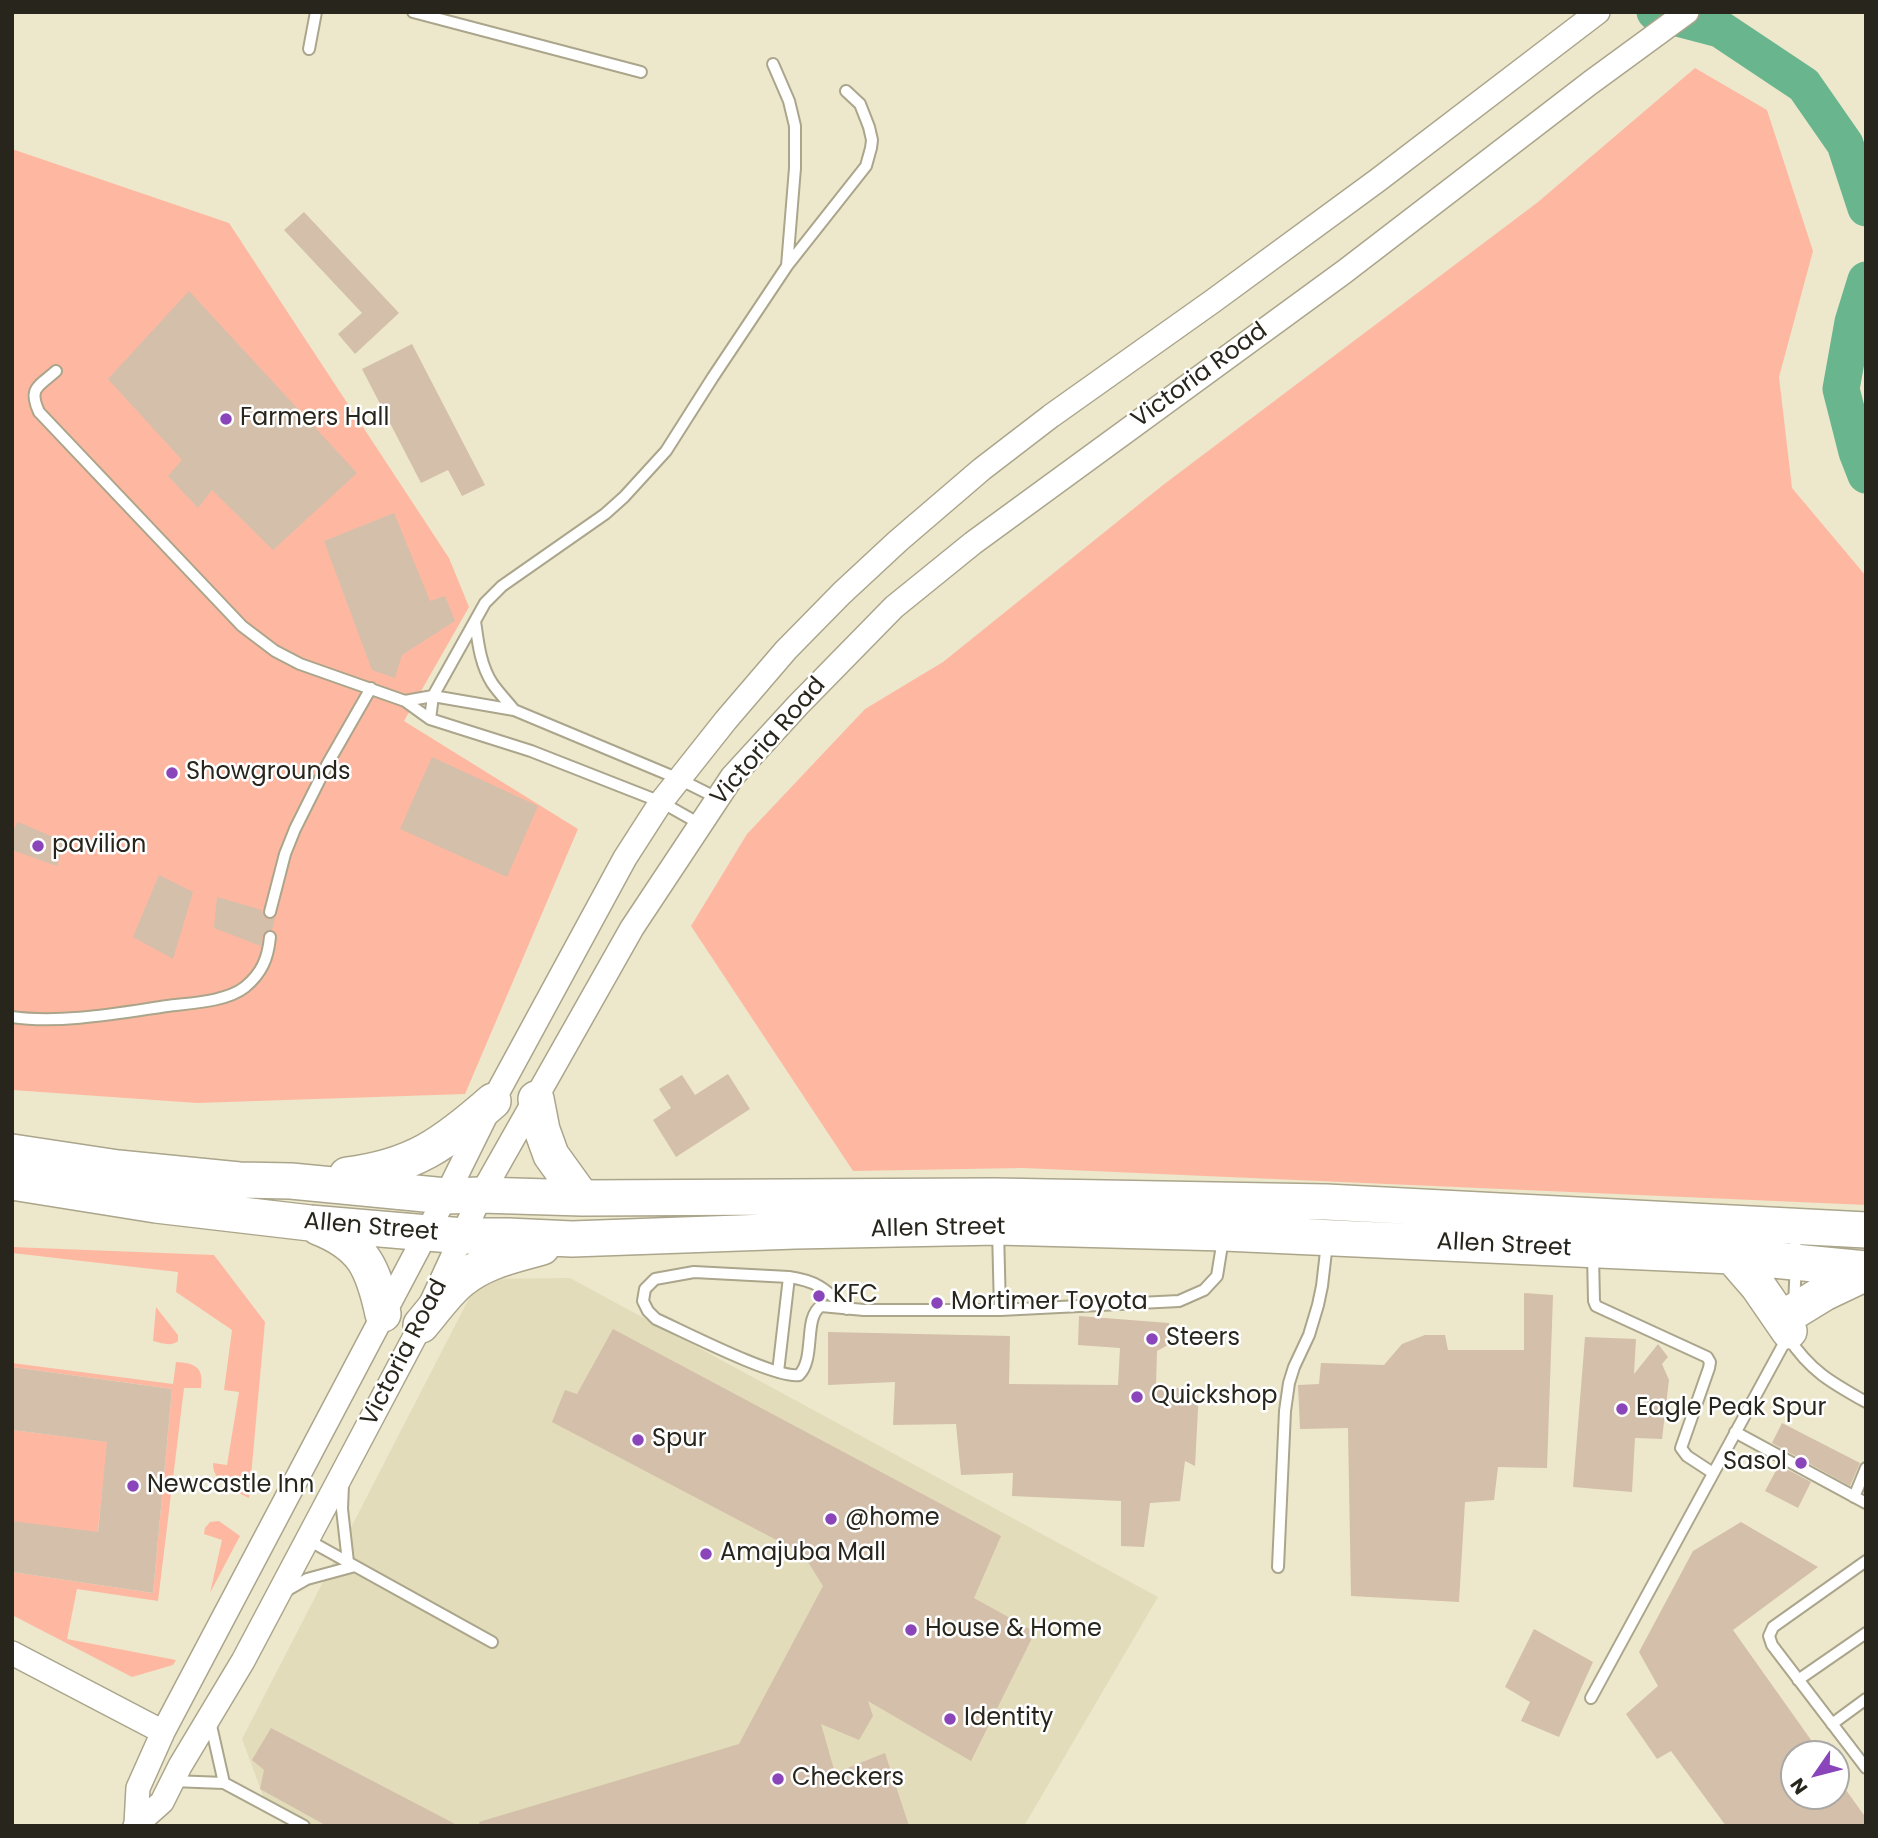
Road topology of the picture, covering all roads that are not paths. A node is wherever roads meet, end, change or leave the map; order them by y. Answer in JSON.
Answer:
{"nodes":[{"id":1,"x":316,"y":12,"type":"edge"},
{"id":2,"x":413,"y":12,"type":"edge"},
{"id":3,"x":1598,"y":12,"type":"edge"},
{"id":4,"x":1687,"y":12,"type":"edge"},
{"id":5,"x":309,"y":49,"type":"dead end"},
{"id":6,"x":773,"y":64,"type":"dead end"},
{"id":7,"x":641,"y":72,"type":"dead end"},
{"id":8,"x":846,"y":91,"type":"dead end"},
{"id":9,"x":787,"y":266,"type":"junction"},
{"id":10,"x":56,"y":371,"type":"dead end"},
{"id":11,"x":475,"y":621,"type":"junction"},
{"id":12,"x":371,"y":688,"type":"junction"},
{"id":13,"x":433,"y":696,"type":"junction"},
{"id":14,"x":405,"y":701,"type":"junction"},
{"id":15,"x":514,"y":710,"type":"junction"},
{"id":16,"x":430,"y":719,"type":"junction"},
{"id":17,"x":680,"y":779,"type":"junction"},
{"id":18,"x":718,"y":798,"type":"junction"},
{"id":19,"x":662,"y":802,"type":"junction"},
{"id":20,"x":700,"y":824,"type":"junction"},
{"id":21,"x":270,"y":912,"type":"dead end"},
{"id":22,"x":270,"y":936,"type":"dead end"},
{"id":23,"x":12,"y":1017,"type":"edge"},
{"id":24,"x":536,"y":1099,"type":"junction"},
{"id":25,"x":493,"y":1101,"type":"junction"},
{"id":26,"x":12,"y":1152,"type":"edge"},
{"id":27,"x":291,"y":1181,"type":"junction"},
{"id":28,"x":12,"y":1182,"type":"edge"},
{"id":29,"x":481,"y":1195,"type":"junction"},
{"id":30,"x":446,"y":1196,"type":"junction"},
{"id":31,"x":582,"y":1198,"type":"junction"},
{"id":32,"x":1497,"y":1211,"type":"junction"},
{"id":33,"x":996,"y":1212,"type":"junction"},
{"id":34,"x":1223,"y":1216,"type":"junction"},
{"id":35,"x":1326,"y":1220,"type":"junction"},
{"id":36,"x":310,"y":1223,"type":"junction"},
{"id":37,"x":1795,"y":1227,"type":"junction"},
{"id":38,"x":1866,"y":1230,"type":"edge"},
{"id":39,"x":425,"y":1233,"type":"junction"},
{"id":40,"x":463,"y":1236,"type":"junction"},
{"id":41,"x":572,"y":1240,"type":"junction"},
{"id":42,"x":1496,"y":1245,"type":"junction"},
{"id":43,"x":1592,"y":1250,"type":"junction"},
{"id":44,"x":1732,"y":1256,"type":"junction"},
{"id":45,"x":1796,"y":1262,"type":"junction"},
{"id":46,"x":1866,"y":1271,"type":"edge"},
{"id":47,"x":789,"y":1277,"type":"junction"},
{"id":48,"x":847,"y":1309,"type":"junction"},
{"id":49,"x":1000,"y":1310,"type":"junction"},
{"id":50,"x":383,"y":1314,"type":"junction"},
{"id":51,"x":421,"y":1325,"type":"junction"},
{"id":52,"x":1790,"y":1327,"type":"junction"},
{"id":53,"x":778,"y":1372,"type":"junction"},
{"id":54,"x":1866,"y":1402,"type":"edge"},
{"id":55,"x":1735,"y":1433,"type":"junction"},
{"id":56,"x":1866,"y":1468,"type":"edge"},
{"id":57,"x":344,"y":1471,"type":"junction"},
{"id":58,"x":1713,"y":1473,"type":"junction"},
{"id":59,"x":1854,"y":1497,"type":"junction"},
{"id":60,"x":1866,"y":1503,"type":"edge"},
{"id":61,"x":308,"y":1540,"type":"junction"},
{"id":62,"x":1866,"y":1561,"type":"edge"},
{"id":63,"x":351,"y":1564,"type":"junction"},
{"id":64,"x":1279,"y":1567,"type":"dead end"},
{"id":65,"x":277,"y":1597,"type":"junction"},
{"id":66,"x":1866,"y":1633,"type":"edge"},
{"id":67,"x":492,"y":1642,"type":"dead end"},
{"id":68,"x":12,"y":1653,"type":"edge"},
{"id":69,"x":1798,"y":1680,"type":"junction"},
{"id":70,"x":1591,"y":1698,"type":"dead end"},
{"id":71,"x":1866,"y":1699,"type":"edge"},
{"id":72,"x":206,"y":1723,"type":"junction"},
{"id":73,"x":1832,"y":1724,"type":"junction"},
{"id":74,"x":163,"y":1732,"type":"junction"},
{"id":75,"x":1864,"y":1762,"type":"edge"},
{"id":76,"x":176,"y":1774,"type":"junction"},
{"id":77,"x":224,"y":1783,"type":"junction"},
{"id":78,"x":136,"y":1825,"type":"edge"},
{"id":79,"x":304,"y":1826,"type":"edge"}],
"edges":[{"from":1,"to":5,"type":"lane"},
{"from":2,"to":7,"type":"lane"},
{"from":3,"to":17,"type":"street","name":"Victoria Road"},
{"from":4,"to":18,"type":"street","name":"Victoria Road"},
{"from":6,"to":9,"type":"lane"},
{"from":8,"to":9,"type":"lane"},
{"from":9,"to":11,"type":"lane"},
{"from":10,"to":12,"type":"lane"},
{"from":11,"to":13,"type":"lane"},
{"from":11,"to":15,"type":"lane"},
{"from":12,"to":14,"type":"lane"},
{"from":12,"to":21,"type":"lane"},
{"from":13,"to":14,"type":"lane"},
{"from":13,"to":15,"type":"lane"},
{"from":13,"to":16,"type":"lane"},
{"from":14,"to":16,"type":"lane"},
{"from":15,"to":17,"type":"lane"},
{"from":16,"to":19,"type":"lane"},
{"from":17,"to":18,"type":"lane"},
{"from":17,"to":19,"type":"street","name":"Victoria Road"},
{"from":18,"to":20,"type":"street","name":"Victoria Road"},
{"from":19,"to":20,"type":"lane"},
{"from":19,"to":25,"type":"street","name":"Victoria Road"},
{"from":20,"to":24,"type":"street","name":"Victoria Road"},
{"from":22,"to":23,"type":"lane"},
{"from":24,"to":29,"type":"street","name":"Victoria Road"},
{"from":24,"to":31,"type":"main road"},
{"from":25,"to":27,"type":"main road"},
{"from":25,"to":30,"type":"street","name":"Victoria Road"},
{"from":26,"to":27,"type":"main road","name":"Allen Street"},
{"from":27,"to":30,"type":"main road","name":"Allen Street"},
{"from":28,"to":36,"type":"main road","name":"Allen Street"},
{"from":29,"to":30,"type":"main road","name":"Allen Street"},
{"from":29,"to":31,"type":"main road","name":"Allen Street"},
{"from":29,"to":40,"type":"street","name":"Victoria Road"},
{"from":30,"to":39,"type":"street","name":"Victoria Road"},
{"from":31,"to":33,"type":"main road","name":"Allen Street"},
{"from":32,"to":35,"type":"main road","name":"Allen Street"},
{"from":32,"to":37,"type":"main road","name":"Allen Street"},
{"from":32,"to":42,"type":"main road"},
{"from":33,"to":34,"type":"main road","name":"Allen Street"},
{"from":33,"to":41,"type":"main road","name":"Allen Street"},
{"from":33,"to":49,"type":"lane"},
{"from":34,"to":35,"type":"main road","name":"Allen Street"},
{"from":34,"to":49,"type":"lane"},
{"from":35,"to":42,"type":"main road","name":"Allen Street"},
{"from":35,"to":64,"type":"lane"},
{"from":36,"to":39,"type":"main road","name":"Allen Street"},
{"from":36,"to":50,"type":"main road"},
{"from":37,"to":38,"type":"main road","name":"Allen Street"},
{"from":37,"to":45,"type":"lane"},
{"from":39,"to":40,"type":"main road","name":"Allen Street"},
{"from":39,"to":50,"type":"street","name":"Victoria Road"},
{"from":40,"to":41,"type":"main road","name":"Allen Street"},
{"from":40,"to":51,"type":"street","name":"Victoria Road"},
{"from":41,"to":51,"type":"main road"},
{"from":42,"to":43,"type":"main road","name":"Allen Street"},
{"from":43,"to":44,"type":"main road","name":"Allen Street"},
{"from":43,"to":58,"type":"lane"},
{"from":44,"to":45,"type":"main road","name":"Allen Street"},
{"from":44,"to":52,"type":"main road"},
{"from":45,"to":46,"type":"main road","name":"Allen Street"},
{"from":45,"to":52,"type":"lane"},
{"from":46,"to":52,"type":"main road"},
{"from":47,"to":48,"type":"lane"},
{"from":47,"to":53,"type":"lane"},
{"from":47,"to":53,"type":"lane"},
{"from":48,"to":49,"type":"lane"},
{"from":48,"to":53,"type":"lane"},
{"from":50,"to":74,"type":"street","name":"Victoria Road"},
{"from":51,"to":57,"type":"street","name":"Victoria Road"},
{"from":52,"to":54,"type":"lane"},
{"from":52,"to":55,"type":"lane"},
{"from":55,"to":58,"type":"lane"},
{"from":55,"to":59,"type":"lane"},
{"from":56,"to":59,"type":"lane"},
{"from":57,"to":61,"type":"street","name":"Victoria Road"},
{"from":57,"to":63,"type":"lane"},
{"from":58,"to":70,"type":"lane"},
{"from":59,"to":60,"type":"lane"},
{"from":61,"to":63,"type":"lane"},
{"from":61,"to":65,"type":"street","name":"Victoria Road"},
{"from":62,"to":69,"type":"lane"},
{"from":63,"to":65,"type":"lane"},
{"from":63,"to":67,"type":"lane"},
{"from":65,"to":72,"type":"street","name":"Victoria Road"},
{"from":66,"to":69,"type":"lane"},
{"from":68,"to":74,"type":"street"},
{"from":69,"to":73,"type":"lane"},
{"from":71,"to":73,"type":"lane"},
{"from":72,"to":74,"type":"street"},
{"from":72,"to":76,"type":"street","name":"Victoria Road"},
{"from":72,"to":77,"type":"lane"},
{"from":73,"to":75,"type":"lane"},
{"from":74,"to":76,"type":"street"},
{"from":74,"to":78,"type":"street","name":"Victoria Road"},
{"from":76,"to":77,"type":"lane"},
{"from":76,"to":78,"type":"street","name":"Victoria Road"},
{"from":77,"to":79,"type":"lane"}]}
